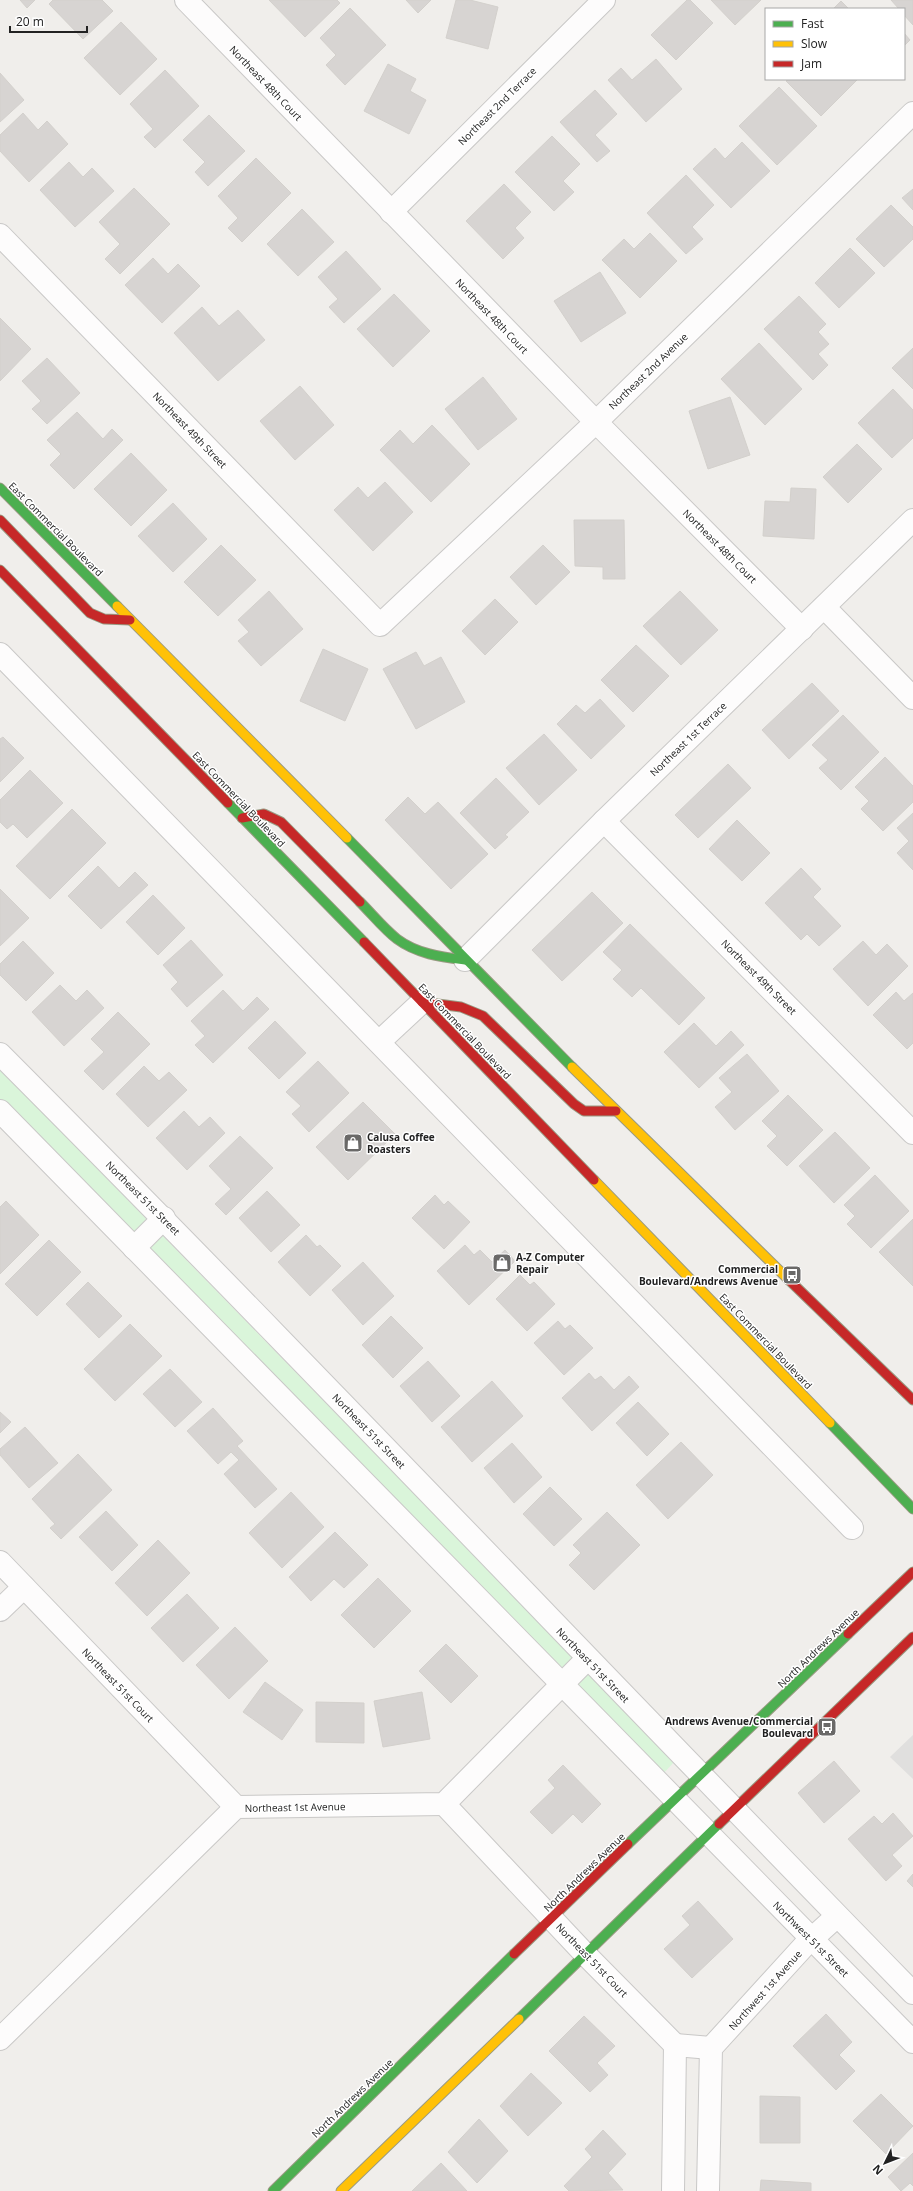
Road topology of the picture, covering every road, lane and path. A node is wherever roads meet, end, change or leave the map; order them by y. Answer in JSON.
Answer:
{"nodes":[{"id":1,"x":186,"y":0,"type":"edge"},
{"id":2,"x":598,"y":2,"type":"edge"},
{"id":3,"x":913,"y":113,"type":"edge"},
{"id":4,"x":391,"y":212,"type":"junction"},
{"id":5,"x":0,"y":235,"type":"edge"},
{"id":6,"x":596,"y":422,"type":"junction"},
{"id":7,"x":0,"y":488,"type":"edge"},
{"id":8,"x":0,"y":520,"type":"edge"},
{"id":9,"x":913,"y":520,"type":"edge"},
{"id":10,"x":0,"y":570,"type":"edge"},
{"id":11,"x":824,"y":606,"type":"junction"},
{"id":12,"x":130,"y":620,"type":"junction"},
{"id":13,"x":380,"y":625,"type":"joint"},
{"id":14,"x":802,"y":628,"type":"junction"},
{"id":15,"x":0,"y":654,"type":"edge"},
{"id":16,"x":913,"y":698,"type":"edge"},
{"id":17,"x":242,"y":818,"type":"junction"},
{"id":18,"x":604,"y":820,"type":"junction"},
{"id":19,"x":465,"y":960,"type":"junction"},
{"id":20,"x":422,"y":1002,"type":"junction"},
{"id":21,"x":379,"y":1042,"type":"junction"},
{"id":22,"x":0,"y":1054,"type":"edge"},
{"id":23,"x":0,"y":1111,"type":"edge"},
{"id":24,"x":616,"y":1111,"type":"junction"},
{"id":25,"x":913,"y":1132,"type":"edge"},
{"id":26,"x":164,"y":1218,"type":"junction"},
{"id":27,"x":134,"y":1248,"type":"junction"},
{"id":28,"x":913,"y":1400,"type":"edge"},
{"id":29,"x":913,"y":1509,"type":"edge"},
{"id":30,"x":852,"y":1528,"type":"dead end"},
{"id":31,"x":0,"y":1562,"type":"edge"},
{"id":32,"x":913,"y":1572,"type":"edge"},
{"id":33,"x":24,"y":1587,"type":"junction"},
{"id":34,"x":0,"y":1610,"type":"edge"},
{"id":35,"x":913,"y":1637,"type":"edge"},
{"id":36,"x":588,"y":1659,"type":"junction"},
{"id":37,"x":562,"y":1685,"type":"junction"},
{"id":38,"x":701,"y":1774,"type":"junction"},
{"id":39,"x":675,"y":1800,"type":"junction"},
{"id":40,"x":444,"y":1804,"type":"junction"},
{"id":41,"x":236,"y":1807,"type":"junction"},
{"id":42,"x":736,"y":1810,"type":"junction"},
{"id":43,"x":710,"y":1835,"type":"junction"},
{"id":44,"x":837,"y":1916,"type":"junction"},
{"id":45,"x":551,"y":1918,"type":"junction"},
{"id":46,"x":812,"y":1939,"type":"junction"},
{"id":47,"x":584,"y":1954,"type":"junction"},
{"id":48,"x":913,"y":1993,"type":"edge"},
{"id":49,"x":0,"y":2038,"type":"edge"},
{"id":50,"x":913,"y":2042,"type":"edge"},
{"id":51,"x":675,"y":2045,"type":"junction"},
{"id":52,"x":711,"y":2048,"type":"junction"},
{"id":53,"x":273,"y":2191,"type":"edge"},
{"id":54,"x":342,"y":2191,"type":"edge"},
{"id":55,"x":673,"y":2191,"type":"edge"},
{"id":56,"x":708,"y":2191,"type":"edge"}],
"edges":[{"from":1,"to":4,"type":"street","name":"Northeast 48th Court"},
{"from":2,"to":4,"type":"street","name":"Northeast 2nd Terrace"},
{"from":3,"to":6,"type":"street","name":"Northeast 2nd Avenue"},
{"from":4,"to":6,"type":"street","name":"Northeast 48th Court"},
{"from":5,"to":13,"type":"street","name":"Northeast 49th Street"},
{"from":6,"to":13,"type":"street","name":"Northeast 2nd Avenue"},
{"from":6,"to":14,"type":"street","name":"Northeast 48th Court"},
{"from":7,"to":12,"type":"main road","name":"East Commercial Boulevard"},
{"from":8,"to":12,"type":"main road"},
{"from":9,"to":11,"type":"street","name":"Northeast 1st Terrace"},
{"from":10,"to":17,"type":"main road","name":"East Commercial Boulevard"},
{"from":11,"to":14,"type":"street","name":"Northeast 1st Terrace"},
{"from":11,"to":16,"type":"street"},
{"from":12,"to":19,"type":"main road","name":"East Commercial Boulevard"},
{"from":14,"to":18,"type":"street","name":"Northeast 1st Terrace"},
{"from":15,"to":21,"type":"street"},
{"from":17,"to":19,"type":"main road"},
{"from":17,"to":20,"type":"main road","name":"East Commercial Boulevard"},
{"from":18,"to":19,"type":"street","name":"Northeast 1st Terrace"},
{"from":18,"to":25,"type":"street","name":"Northeast 49th Street"},
{"from":19,"to":24,"type":"main road","name":"East Commercial Boulevard"},
{"from":20,"to":21,"type":"street"},
{"from":20,"to":24,"type":"main road"},
{"from":20,"to":29,"type":"main road","name":"East Commercial Boulevard"},
{"from":21,"to":30,"type":"street"},
{"from":22,"to":26,"type":"street","name":"Northeast 51st Street"},
{"from":23,"to":27,"type":"street"},
{"from":24,"to":28,"type":"main road","name":"East Commercial Boulevard"},
{"from":26,"to":27,"type":"street"},
{"from":26,"to":36,"type":"street","name":"Northeast 51st Street"},
{"from":27,"to":37,"type":"street"},
{"from":31,"to":33,"type":"street","name":"Northeast 51st Court"},
{"from":32,"to":38,"type":"main road","name":"North Andrews Avenue"},
{"from":33,"to":34,"type":"street"},
{"from":33,"to":41,"type":"street","name":"Northeast 51st Court"},
{"from":35,"to":42,"type":"main road"},
{"from":36,"to":37,"type":"street"},
{"from":36,"to":38,"type":"street","name":"Northeast 51st Street"},
{"from":37,"to":39,"type":"street"},
{"from":37,"to":40,"type":"street"},
{"from":38,"to":39,"type":"main road","name":"North Andrews Avenue"},
{"from":38,"to":42,"type":"street","name":"Northeast 51st Street"},
{"from":39,"to":43,"type":"street"},
{"from":39,"to":45,"type":"main road","name":"North Andrews Avenue"},
{"from":40,"to":41,"type":"street","name":"Northeast 1st Avenue"},
{"from":40,"to":45,"type":"street","name":"Northeast 51st Court"},
{"from":41,"to":49,"type":"street","name":"Northeast 1st Avenue"},
{"from":42,"to":43,"type":"main road"},
{"from":42,"to":44,"type":"street"},
{"from":43,"to":46,"type":"street","name":"Northwest 51st Street"},
{"from":43,"to":47,"type":"main road"},
{"from":44,"to":46,"type":"street","name":"Northwest 1st Avenue"},
{"from":44,"to":48,"type":"street"},
{"from":45,"to":47,"type":"street","name":"Northeast 51st Court"},
{"from":45,"to":53,"type":"main road","name":"North Andrews Avenue"},
{"from":46,"to":50,"type":"street","name":"Northwest 51st Street"},
{"from":46,"to":52,"type":"street","name":"Northwest 1st Avenue"},
{"from":47,"to":51,"type":"street","name":"Northeast 51st Court"},
{"from":47,"to":54,"type":"main road"},
{"from":51,"to":52,"type":"street"},
{"from":51,"to":55,"type":"street"},
{"from":52,"to":56,"type":"street"}]}
